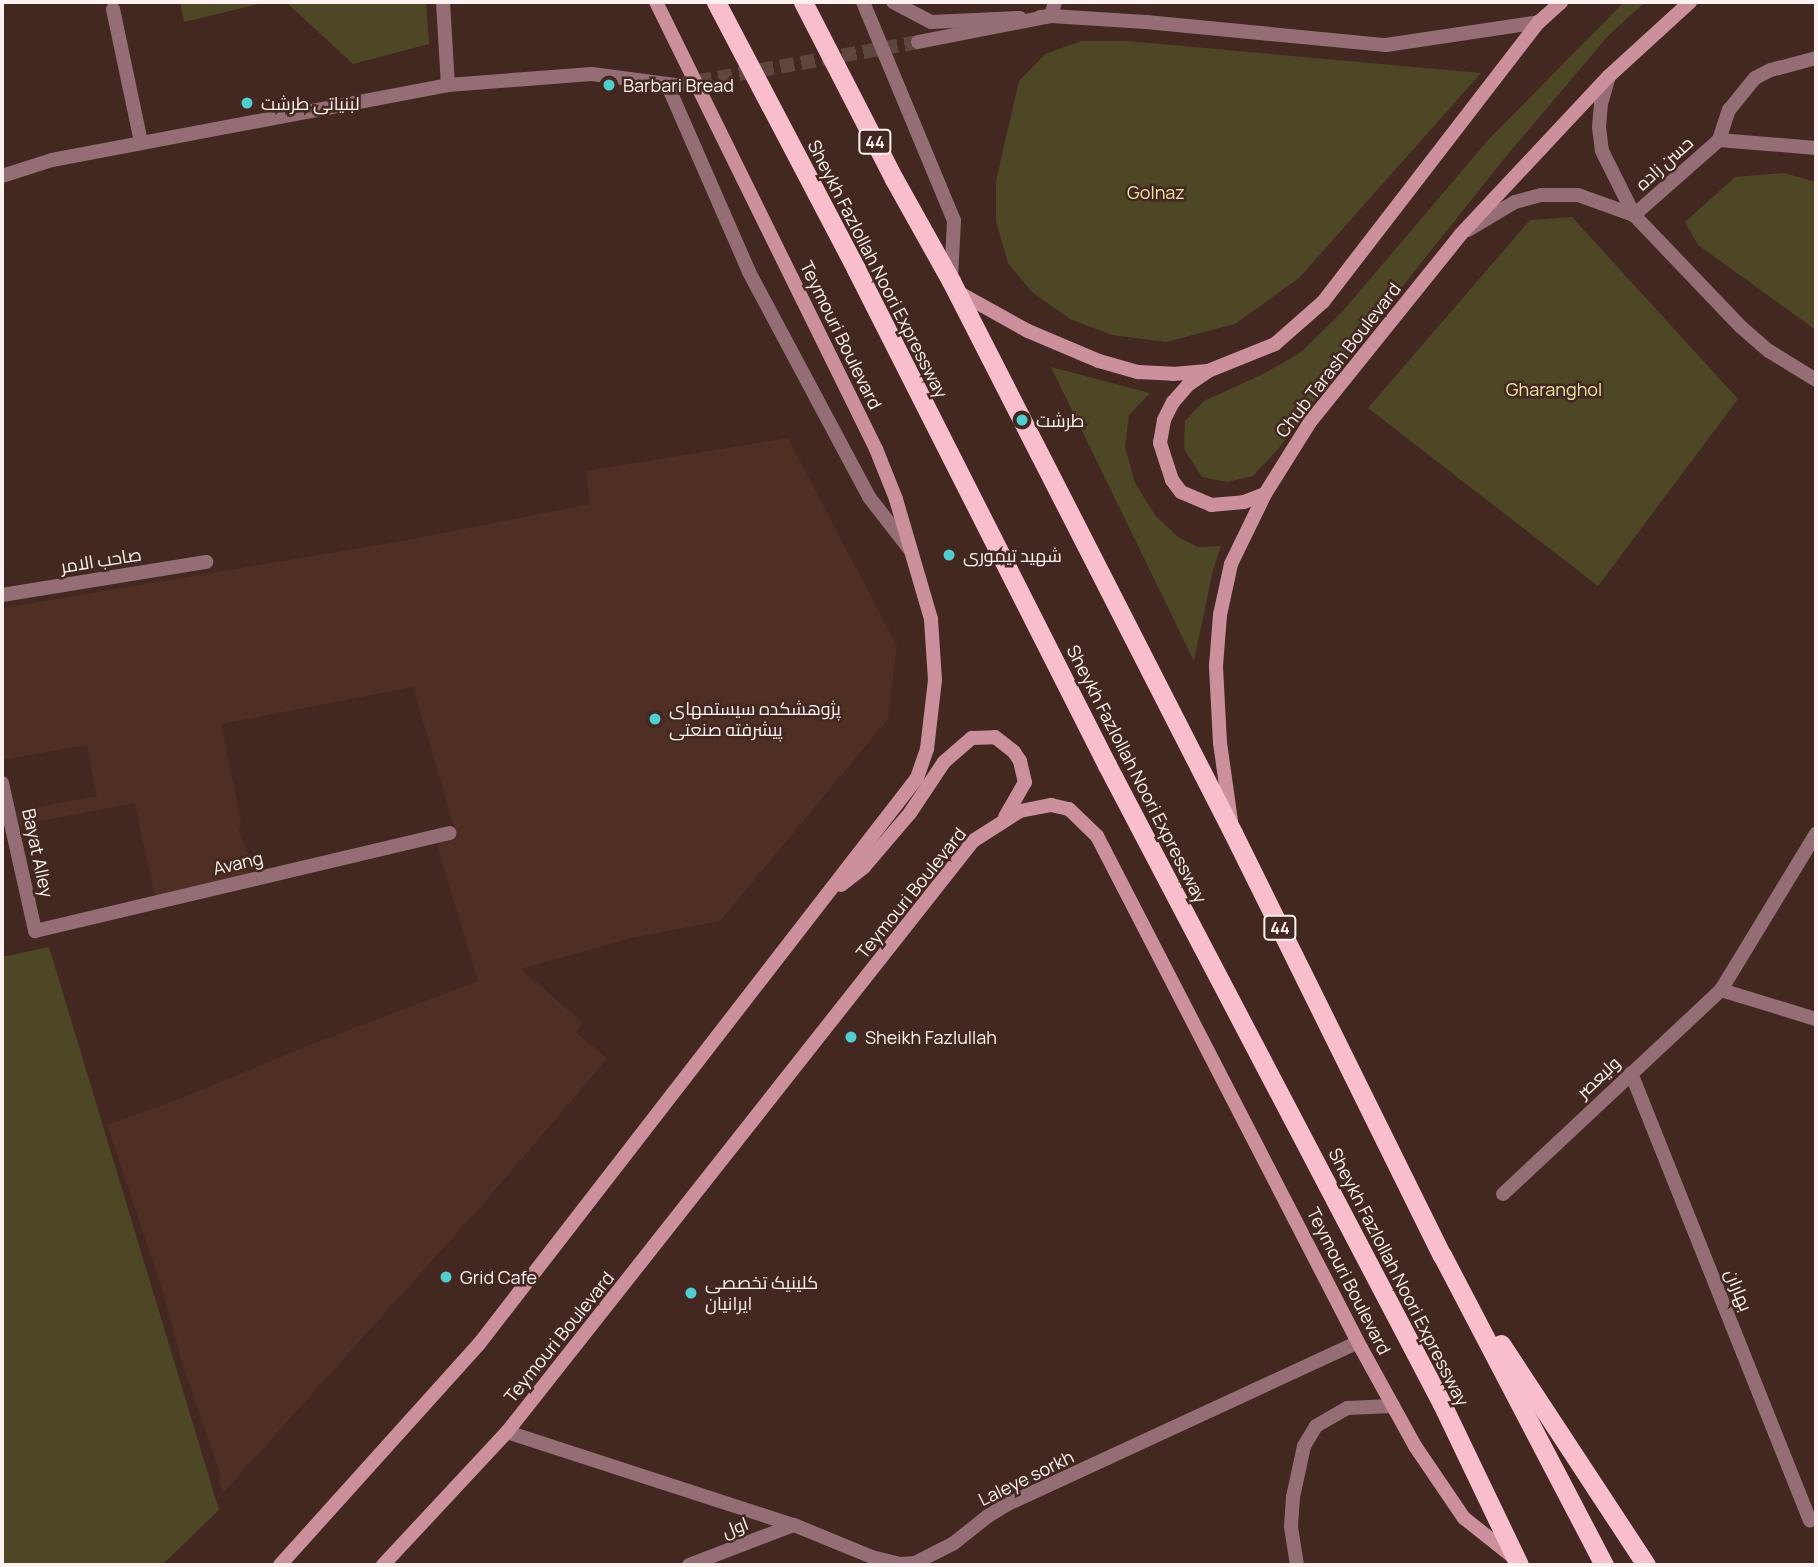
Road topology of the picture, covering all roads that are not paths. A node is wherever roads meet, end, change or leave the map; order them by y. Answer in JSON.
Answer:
{"nodes":[{"id":1,"x":443,"y":2,"type":"edge"},
{"id":2,"x":656,"y":2,"type":"edge"},
{"id":3,"x":716,"y":2,"type":"edge"},
{"id":4,"x":803,"y":2,"type":"edge"},
{"id":5,"x":863,"y":2,"type":"edge"},
{"id":6,"x":893,"y":2,"type":"edge"},
{"id":7,"x":1561,"y":2,"type":"edge"},
{"id":8,"x":1690,"y":2,"type":"edge"},
{"id":9,"x":113,"y":9,"type":"dead end"},
{"id":10,"x":1053,"y":9,"type":"edge"},
{"id":11,"x":1539,"y":22,"type":"junction"},
{"id":12,"x":918,"y":42,"type":"tunnel mouth"},
{"id":13,"x":1816,"y":58,"type":"edge"},
{"id":14,"x":1609,"y":76,"type":"junction"},
{"id":15,"x":448,"y":85,"type":"junction"},
{"id":16,"x":1719,"y":140,"type":"junction"},
{"id":17,"x":141,"y":142,"type":"junction"},
{"id":18,"x":1816,"y":148,"type":"edge"},
{"id":19,"x":2,"y":176,"type":"edge"},
{"id":20,"x":1634,"y":215,"type":"junction"},
{"id":21,"x":1461,"y":234,"type":"junction"},
{"id":22,"x":953,"y":286,"type":"junction"},
{"id":23,"x":1208,"y":371,"type":"junction"},
{"id":24,"x":1816,"y":380,"type":"edge"},
{"id":25,"x":1265,"y":494,"type":"junction"},
{"id":26,"x":914,"y":555,"type":"junction"},
{"id":27,"x":206,"y":562,"type":"dead end"},
{"id":28,"x":2,"y":596,"type":"edge"},
{"id":29,"x":2,"y":783,"type":"edge"},
{"id":30,"x":6,"y":813,"type":"edge"},
{"id":31,"x":1004,"y":819,"type":"junction"},
{"id":32,"x":450,"y":833,"type":"dead end"},
{"id":33,"x":1233,"y":833,"type":"junction"},
{"id":34,"x":1816,"y":835,"type":"edge"},
{"id":35,"x":822,"y":900,"type":"junction"},
{"id":36,"x":35,"y":931,"type":"joint"},
{"id":37,"x":1721,"y":990,"type":"junction"},
{"id":38,"x":1816,"y":1020,"type":"edge"},
{"id":39,"x":1631,"y":1073,"type":"junction"},
{"id":40,"x":1503,"y":1194,"type":"dead end"},
{"id":41,"x":1442,"y":1255,"type":"junction"},
{"id":42,"x":1358,"y":1342,"type":"junction"},
{"id":43,"x":1393,"y":1406,"type":"junction"},
{"id":44,"x":507,"y":1432,"type":"junction"},
{"id":45,"x":1810,"y":1521,"type":"dead end"},
{"id":46,"x":794,"y":1525,"type":"junction"},
{"id":47,"x":895,"y":1564,"type":"edge"},
{"id":48,"x":1517,"y":1564,"type":"edge"},
{"id":49,"x":280,"y":1565,"type":"edge"},
{"id":50,"x":383,"y":1565,"type":"edge"},
{"id":51,"x":690,"y":1565,"type":"edge"},
{"id":52,"x":1297,"y":1565,"type":"edge"},
{"id":53,"x":1604,"y":1565,"type":"edge"},
{"id":54,"x":1646,"y":1565,"type":"edge"}],
"edges":[{"from":1,"to":15,"type":"street"},
{"from":2,"to":26,"type":"main road","name":"Teymouri Boulevard"},
{"from":3,"to":48,"type":"highway","name":"Sheykh Fazlollah Noori Expressway"},
{"from":4,"to":22,"type":"highway","number":"44"},
{"from":5,"to":22,"type":"street"},
{"from":6,"to":10,"type":"street"},
{"from":7,"to":11,"type":"main road"},
{"from":8,"to":14,"type":"main road","name":"Chub Tarash Boulevard"},
{"from":9,"to":17,"type":"street"},
{"from":10,"to":11,"type":"street"},
{"from":10,"to":12,"type":"street"},
{"from":11,"to":23,"type":"main road"},
{"from":13,"to":16,"type":"street","name":"حسن زاده"},
{"from":14,"to":20,"type":"street"},
{"from":14,"to":21,"type":"main road","name":"Chub Tarash Boulevard"},
{"from":15,"to":17,"type":"street"},
{"from":15,"to":26,"type":"street"},
{"from":16,"to":18,"type":"street","name":"حسن زاده"},
{"from":16,"to":20,"type":"street","name":"حسن زاده"},
{"from":17,"to":19,"type":"street"},
{"from":20,"to":21,"type":"street"},
{"from":20,"to":24,"type":"street"},
{"from":21,"to":25,"type":"main road","name":"Chub Tarash Boulevard"},
{"from":22,"to":23,"type":"main road"},
{"from":22,"to":33,"type":"highway","number":"44"},
{"from":23,"to":25,"type":"main road"},
{"from":25,"to":33,"type":"main road","name":"Chub Tarash Boulevard"},
{"from":26,"to":35,"type":"main road","name":"Teymouri Boulevard"},
{"from":27,"to":28,"type":"street","name":"صاحب الامر"},
{"from":29,"to":30,"type":"street","name":"Bayat Alley"},
{"from":30,"to":36,"type":"street","name":"Bayat Alley"},
{"from":31,"to":35,"type":"main road"},
{"from":31,"to":42,"type":"main road","name":"Teymouri Boulevard"},
{"from":31,"to":44,"type":"main road","name":"Teymouri Boulevard"},
{"from":32,"to":36,"type":"street","name":"Avang"},
{"from":33,"to":41,"type":"highway","number":"44"},
{"from":34,"to":37,"type":"street","name":"ولیعصر"},
{"from":35,"to":49,"type":"main road","name":"Teymouri Boulevard"},
{"from":37,"to":38,"type":"street"},
{"from":37,"to":39,"type":"street","name":"ولیعصر"},
{"from":39,"to":40,"type":"street","name":"ولیعصر"},
{"from":39,"to":45,"type":"street","name":"بهاران"},
{"from":41,"to":53,"type":"highway","number":"44"},
{"from":41,"to":54,"type":"highway"},
{"from":42,"to":43,"type":"main road","name":"Teymouri Boulevard"},
{"from":42,"to":47,"type":"street","name":"Laleye sorkh"},
{"from":43,"to":48,"type":"main road","name":"Teymouri Boulevard"},
{"from":43,"to":52,"type":"street"},
{"from":44,"to":46,"type":"street","name":"Laleye sorkh"},
{"from":44,"to":50,"type":"main road","name":"Teymouri Boulevard"},
{"from":46,"to":47,"type":"street","name":"Laleye sorkh"},
{"from":46,"to":51,"type":"street","name":"اول"}]}
